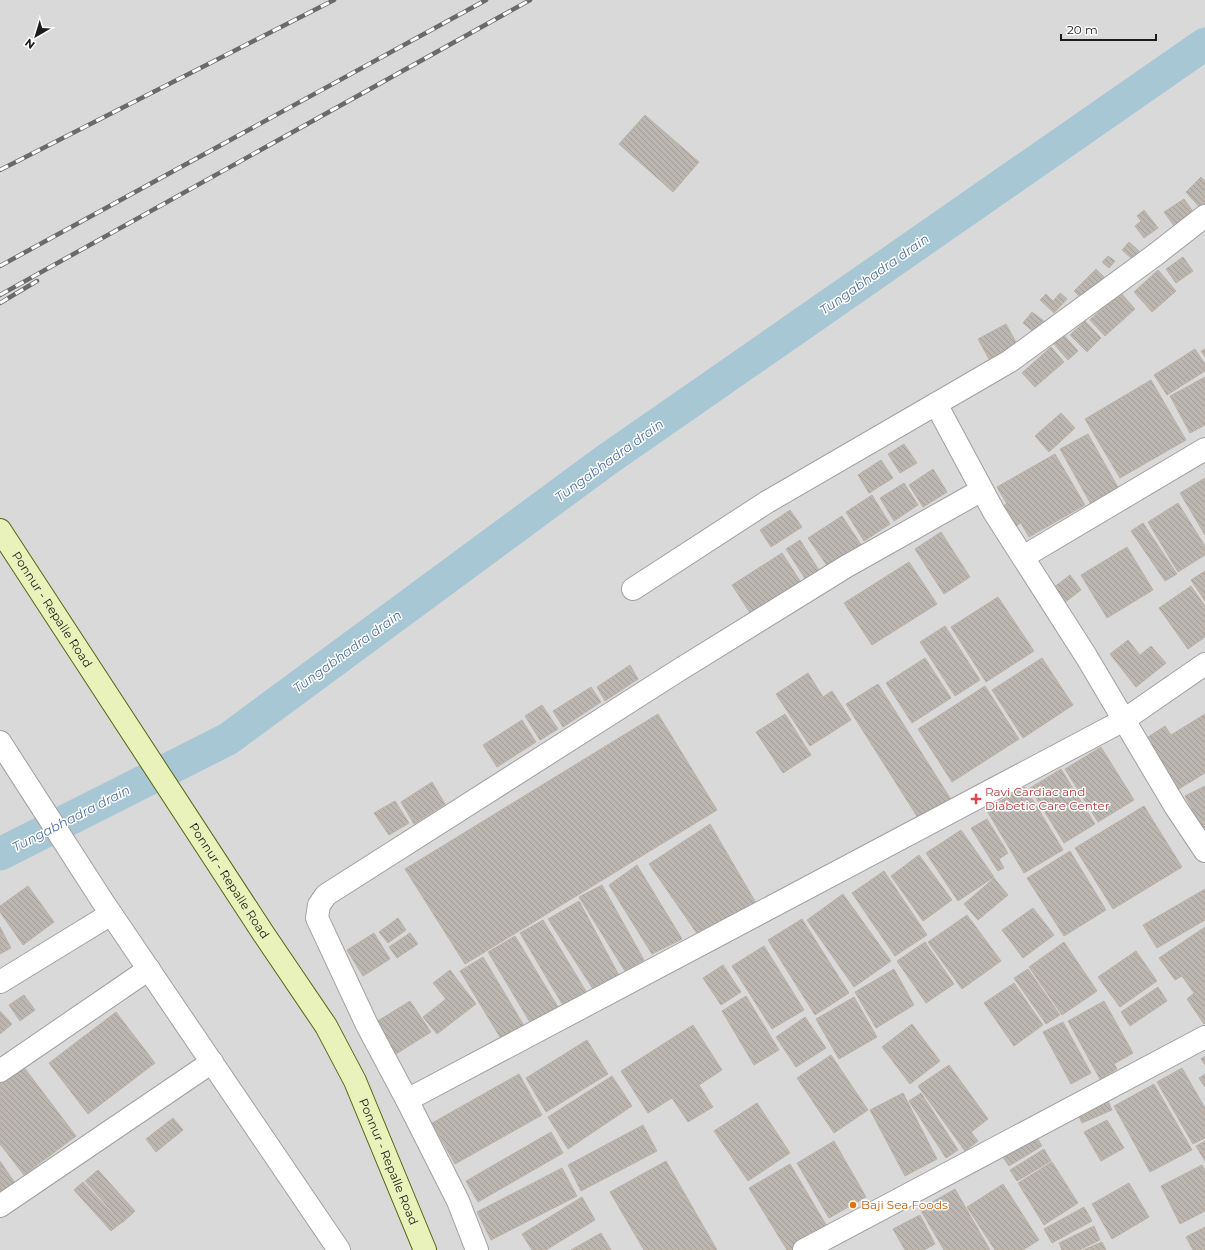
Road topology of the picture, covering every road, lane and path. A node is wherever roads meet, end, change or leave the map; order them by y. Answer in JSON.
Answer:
{"nodes":[{"id":1,"x":1205,"y":216,"type":"edge"},
{"id":2,"x":936,"y":404,"type":"junction"},
{"id":3,"x":1205,"y":449,"type":"edge"},
{"id":4,"x":982,"y":490,"type":"junction"},
{"id":5,"x":0,"y":530,"type":"edge"},
{"id":6,"x":1023,"y":557,"type":"junction"},
{"id":7,"x":633,"y":589,"type":"dead end"},
{"id":8,"x":1205,"y":664,"type":"edge"},
{"id":9,"x":1124,"y":720,"type":"junction"},
{"id":10,"x":0,"y":742,"type":"edge"},
{"id":11,"x":1205,"y":851,"type":"edge"},
{"id":12,"x":107,"y":908,"type":"junction"},
{"id":13,"x":149,"y":970,"type":"junction"},
{"id":14,"x":0,"y":982,"type":"edge"},
{"id":15,"x":1205,"y":1037,"type":"edge"},
{"id":16,"x":212,"y":1062,"type":"junction"},
{"id":17,"x":0,"y":1071,"type":"edge"},
{"id":18,"x":407,"y":1100,"type":"junction"},
{"id":19,"x":0,"y":1206,"type":"edge"},
{"id":20,"x":339,"y":1250,"type":"edge"},
{"id":21,"x":425,"y":1250,"type":"edge"},
{"id":22,"x":477,"y":1250,"type":"edge"},
{"id":23,"x":804,"y":1250,"type":"edge"}],
"edges":[{"from":1,"to":2,"type":"street"},
{"from":2,"to":4,"type":"street"},
{"from":2,"to":7,"type":"street"},
{"from":3,"to":6,"type":"street"},
{"from":4,"to":6,"type":"street"},
{"from":4,"to":18,"type":"street"},
{"from":5,"to":21,"type":"main road","name":"Ponnur - Repalle Road"},
{"from":6,"to":9,"type":"street"},
{"from":8,"to":9,"type":"street"},
{"from":9,"to":11,"type":"street"},
{"from":9,"to":18,"type":"street"},
{"from":10,"to":12,"type":"street"},
{"from":12,"to":13,"type":"street"},
{"from":12,"to":14,"type":"street"},
{"from":13,"to":16,"type":"street"},
{"from":13,"to":17,"type":"street"},
{"from":15,"to":23,"type":"street"},
{"from":16,"to":19,"type":"street"},
{"from":16,"to":20,"type":"street"},
{"from":18,"to":22,"type":"street"}]}
